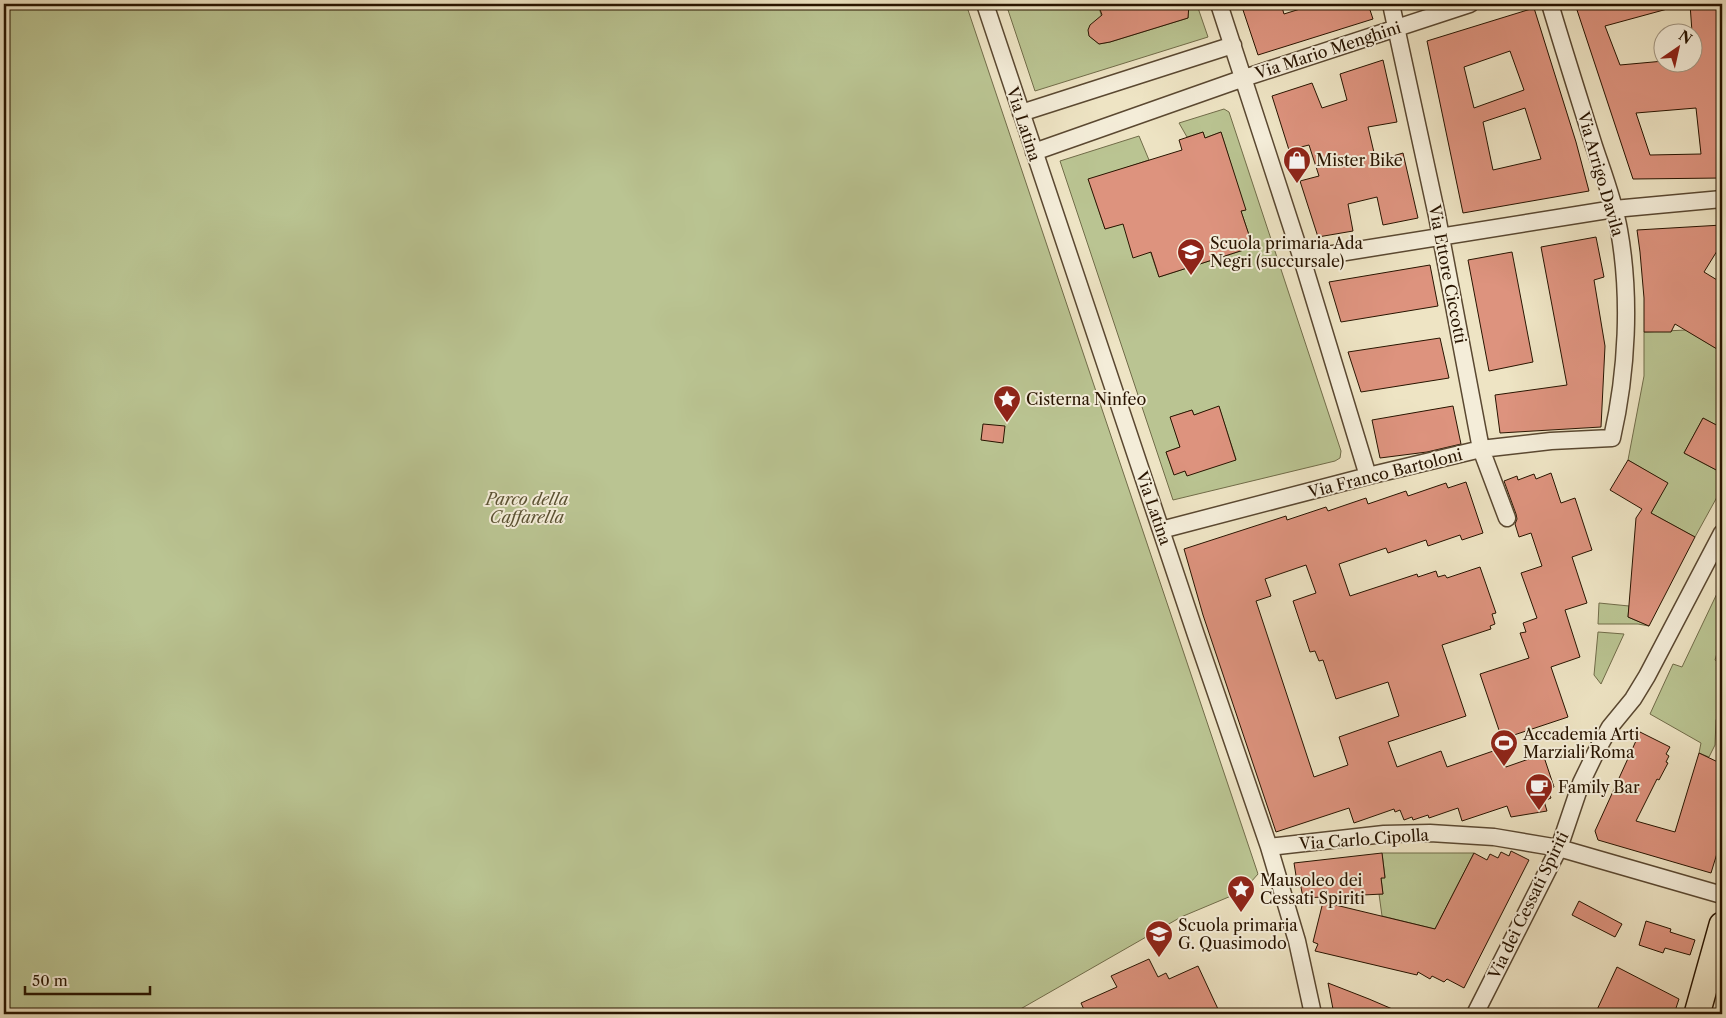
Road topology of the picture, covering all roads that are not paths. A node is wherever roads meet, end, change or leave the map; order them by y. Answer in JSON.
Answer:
{"nodes":[{"id":1,"x":985,"y":4,"type":"edge"},
{"id":2,"x":1219,"y":4,"type":"edge"},
{"id":3,"x":1391,"y":4,"type":"edge"},
{"id":4,"x":1470,"y":4,"type":"edge"},
{"id":5,"x":1550,"y":4,"type":"edge"},
{"id":6,"x":1396,"y":28,"type":"junction"},
{"id":7,"x":1232,"y":45,"type":"junction"},
{"id":8,"x":1244,"y":78,"type":"junction"},
{"id":9,"x":1021,"y":113,"type":"junction"},
{"id":10,"x":1034,"y":152,"type":"junction"},
{"id":11,"x":1722,"y":199,"type":"edge"},
{"id":12,"x":1614,"y":209,"type":"junction"},
{"id":13,"x":1441,"y":237,"type":"junction"},
{"id":14,"x":1302,"y":259,"type":"junction"},
{"id":15,"x":1612,"y":438,"type":"joint"},
{"id":16,"x":1482,"y":449,"type":"junction"},
{"id":17,"x":1368,"y":476,"type":"junction"},
{"id":18,"x":1507,"y":518,"type":"dead end"},
{"id":19,"x":1162,"y":530,"type":"junction"},
{"id":20,"x":1722,"y":533,"type":"edge"},
{"id":21,"x":1269,"y":848,"type":"junction"},
{"id":22,"x":1559,"y":848,"type":"junction"},
{"id":23,"x":1722,"y":895,"type":"edge"},
{"id":24,"x":1722,"y":925,"type":"edge"},
{"id":25,"x":1313,"y":1014,"type":"edge"},
{"id":26,"x":1475,"y":1014,"type":"edge"},
{"id":27,"x":1697,"y":1014,"type":"edge"}],
"edges":[{"from":1,"to":9,"type":"street","name":"Via Latina"},
{"from":2,"to":7,"type":"street"},
{"from":3,"to":6,"type":"street","name":"Via Ettore Ciccotti"},
{"from":4,"to":6,"type":"street","name":"Via Mario Menghini"},
{"from":5,"to":12,"type":"street","name":"Via Arrigo Davila"},
{"from":6,"to":8,"type":"street","name":"Via Mario Menghini"},
{"from":6,"to":13,"type":"street","name":"Via Ettore Ciccotti"},
{"from":7,"to":8,"type":"street"},
{"from":7,"to":9,"type":"street"},
{"from":8,"to":10,"type":"street","name":"Via Mario Menghini"},
{"from":8,"to":14,"type":"street"},
{"from":9,"to":10,"type":"street","name":"Via Latina"},
{"from":10,"to":19,"type":"street","name":"Via Latina"},
{"from":11,"to":12,"type":"street"},
{"from":12,"to":13,"type":"street"},
{"from":12,"to":15,"type":"street","name":"Via Arrigo Davila"},
{"from":13,"to":14,"type":"street"},
{"from":13,"to":16,"type":"street","name":"Via Ettore Ciccotti"},
{"from":14,"to":17,"type":"street"},
{"from":15,"to":16,"type":"street","name":"Via Franco Bartoloni"},
{"from":16,"to":17,"type":"street","name":"Via Franco Bartoloni"},
{"from":16,"to":18,"type":"street","name":"Via Ettore Ciccotti"},
{"from":17,"to":19,"type":"street","name":"Via Franco Bartoloni"},
{"from":19,"to":21,"type":"street","name":"Via Latina"},
{"from":20,"to":22,"type":"street","name":"Via dei Cessati Spiriti"},
{"from":21,"to":22,"type":"street","name":"Via Carlo Cipolla"},
{"from":21,"to":25,"type":"street","name":"Via Latina"},
{"from":22,"to":23,"type":"street","name":"Via Carlo Cipolla"},
{"from":22,"to":26,"type":"street","name":"Via dei Cessati Spiriti"},
{"from":24,"to":27,"type":"main road"}]}
